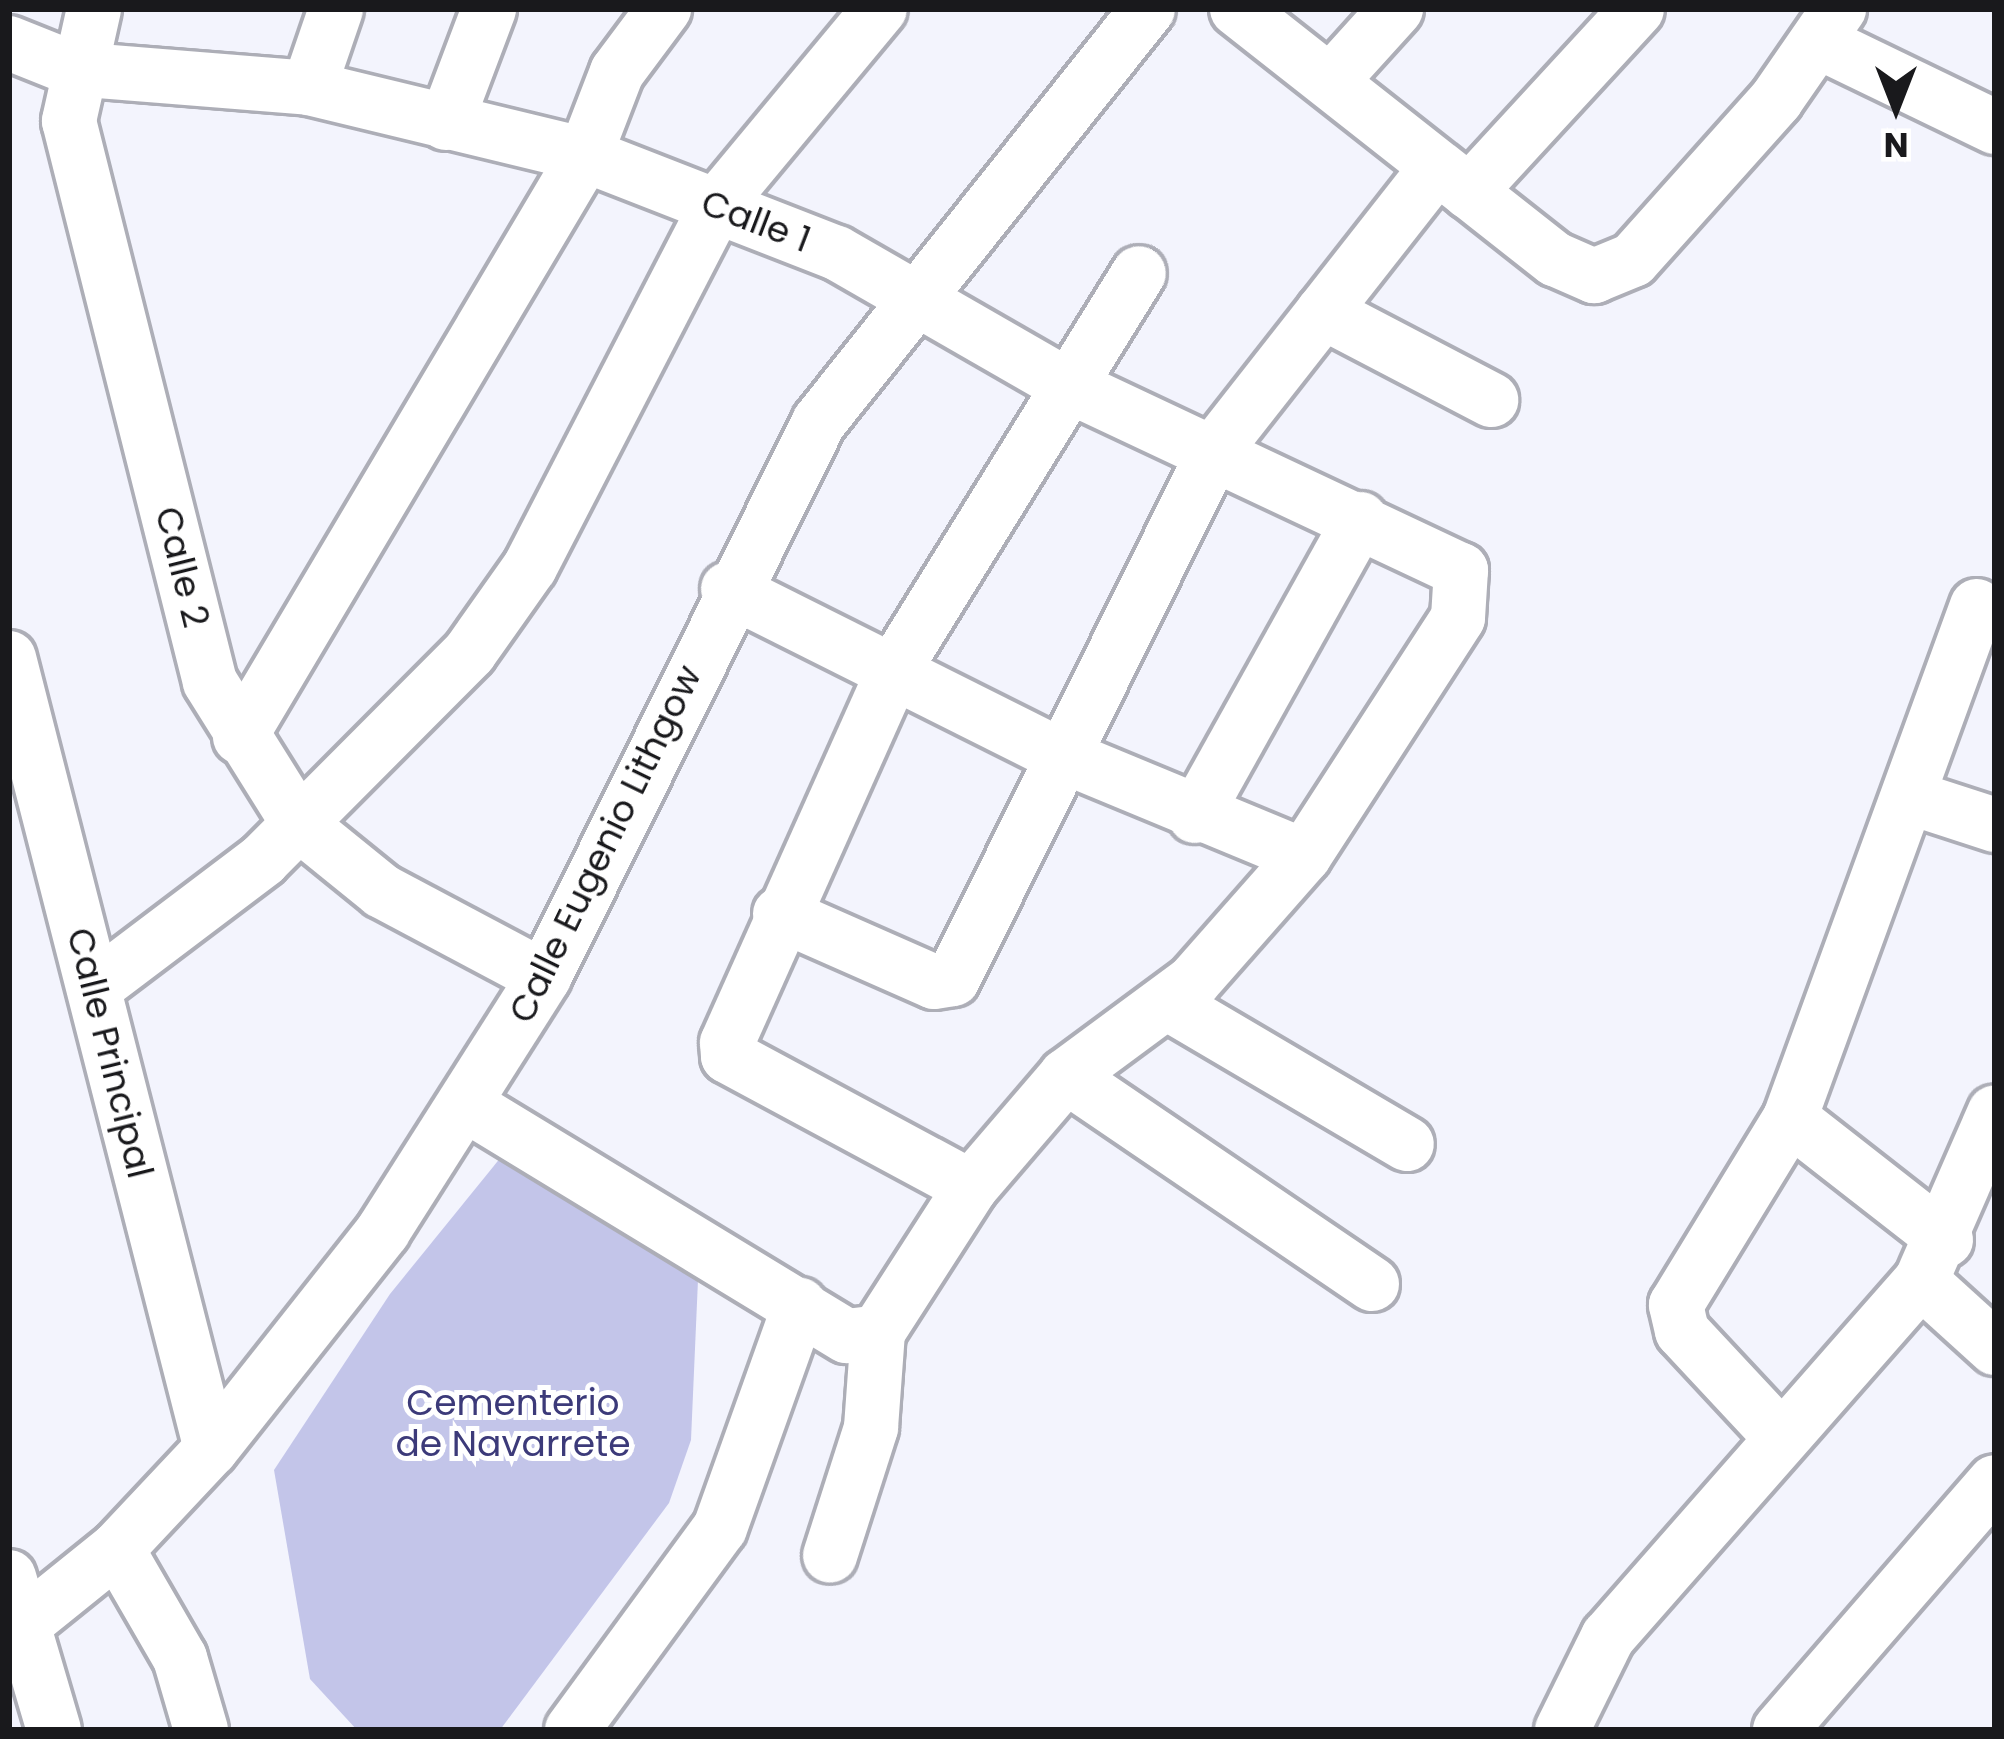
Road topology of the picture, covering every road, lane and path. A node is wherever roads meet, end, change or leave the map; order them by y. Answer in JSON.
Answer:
{"nodes":[{"id":1,"x":94,"y":9,"type":"edge"},
{"id":2,"x":335,"y":9,"type":"edge"},
{"id":3,"x":489,"y":9,"type":"edge"},
{"id":4,"x":617,"y":9,"type":"edge"},
{"id":5,"x":664,"y":9,"type":"edge"},
{"id":6,"x":880,"y":9,"type":"edge"},
{"id":7,"x":1148,"y":9,"type":"edge"},
{"id":8,"x":1237,"y":9,"type":"edge"},
{"id":9,"x":1396,"y":9,"type":"edge"},
{"id":10,"x":1637,"y":9,"type":"edge"},
{"id":11,"x":1830,"y":26,"type":"edge"},
{"id":12,"x":9,"y":43,"type":"edge"},
{"id":13,"x":74,"y":69,"type":"junction"},
{"id":14,"x":617,"y":72,"type":"junction"},
{"id":15,"x":1331,"y":81,"type":"junction"},
{"id":16,"x":309,"y":88,"type":"junction"},
{"id":17,"x":446,"y":123,"type":"junction"},
{"id":18,"x":1995,"y":127,"type":"edge"},
{"id":19,"x":585,"y":155,"type":"junction"},
{"id":20,"x":1452,"y":180,"type":"junction"},
{"id":21,"x":717,"y":205,"type":"junction"},
{"id":22,"x":1139,"y":273,"type":"dead end"},
{"id":23,"x":912,"y":298,"type":"junction"},
{"id":24,"x":1323,"y":312,"type":"junction"},
{"id":25,"x":1064,"y":383,"type":"junction"},
{"id":26,"x":1491,"y":400,"type":"dead end"},
{"id":27,"x":1215,"y":451,"type":"junction"},
{"id":28,"x":1360,"y":519,"type":"junction"},
{"id":29,"x":728,"y":589,"type":"junction"},
{"id":30,"x":1977,"y":606,"type":"dead end"},
{"id":31,"x":9,"y":658,"type":"edge"},
{"id":32,"x":895,"y":668,"type":"junction"},
{"id":33,"x":240,"y":737,"type":"junction"},
{"id":34,"x":1058,"y":754,"type":"junction"},
{"id":35,"x":1915,"y":799,"type":"junction"},
{"id":36,"x":1195,"y":816,"type":"junction"},
{"id":37,"x":298,"y":823,"type":"junction"},
{"id":38,"x":1995,"y":825,"type":"edge"},
{"id":39,"x":1304,"y":856,"type":"junction"},
{"id":40,"x":780,"y":914,"type":"junction"},
{"id":41,"x":544,"y":977,"type":"junction"},
{"id":42,"x":94,"y":988,"type":"junction"},
{"id":43,"x":1168,"y":1004,"type":"junction"},
{"id":44,"x":1066,"y":1076,"type":"junction"},
{"id":45,"x":468,"y":1106,"type":"junction"},
{"id":46,"x":1995,"y":1112,"type":"edge"},
{"id":47,"x":1790,"y":1118,"type":"junction"},
{"id":48,"x":1407,"y":1144,"type":"dead end"},
{"id":49,"x":971,"y":1186,"type":"junction"},
{"id":50,"x":1934,"y":1261,"type":"junction"},
{"id":51,"x":1372,"y":1284,"type":"dead end"},
{"id":52,"x":800,"y":1305,"type":"junction"},
{"id":53,"x":878,"y":1332,"type":"junction"},
{"id":54,"x":1995,"y":1348,"type":"edge"},
{"id":55,"x":1777,"y":1433,"type":"junction"},
{"id":56,"x":211,"y":1448,"type":"junction"},
{"id":57,"x":1995,"y":1482,"type":"edge"},
{"id":58,"x":117,"y":1549,"type":"junction"},
{"id":59,"x":830,"y":1556,"type":"dead end"},
{"id":60,"x":12,"y":1614,"type":"edge"},
{"id":61,"x":54,"y":1730,"type":"edge"},
{"id":62,"x":201,"y":1730,"type":"edge"},
{"id":63,"x":572,"y":1730,"type":"edge"},
{"id":64,"x":1562,"y":1730,"type":"edge"},
{"id":65,"x":1780,"y":1730,"type":"edge"}],
"edges":[{"from":1,"to":13,"type":"street","name":"Calle 2"},
{"from":2,"to":16,"type":"street"},
{"from":3,"to":17,"type":"street"},
{"from":4,"to":14,"type":"street"},
{"from":5,"to":14,"type":"street"},
{"from":6,"to":21,"type":"street"},
{"from":7,"to":23,"type":"street","name":"Calle Eugenio Lithgow"},
{"from":8,"to":15,"type":"street"},
{"from":9,"to":15,"type":"street"},
{"from":10,"to":20,"type":"street"},
{"from":11,"to":18,"type":"street"},
{"from":11,"to":20,"type":"street"},
{"from":12,"to":13,"type":"street","name":"Calle 1"},
{"from":13,"to":16,"type":"street","name":"Calle 1"},
{"from":13,"to":33,"type":"street","name":"Calle 2"},
{"from":14,"to":19,"type":"street"},
{"from":15,"to":20,"type":"street"},
{"from":16,"to":17,"type":"street","name":"Calle 1"},
{"from":17,"to":19,"type":"street","name":"Calle 1"},
{"from":19,"to":21,"type":"street","name":"Calle 1"},
{"from":19,"to":33,"type":"street"},
{"from":20,"to":24,"type":"street"},
{"from":21,"to":23,"type":"street","name":"Calle 1"},
{"from":21,"to":37,"type":"street"},
{"from":22,"to":25,"type":"street"},
{"from":23,"to":25,"type":"street","name":"Calle 1"},
{"from":23,"to":29,"type":"street","name":"Calle Eugenio Lithgow"},
{"from":24,"to":26,"type":"street"},
{"from":24,"to":27,"type":"street"},
{"from":25,"to":27,"type":"street","name":"Calle 1"},
{"from":25,"to":32,"type":"street"},
{"from":27,"to":28,"type":"street","name":"Calle 1"},
{"from":27,"to":34,"type":"street"},
{"from":28,"to":36,"type":"street"},
{"from":28,"to":39,"type":"street","name":"Calle 1"},
{"from":29,"to":32,"type":"street"},
{"from":29,"to":41,"type":"street","name":"Calle Eugenio Lithgow"},
{"from":30,"to":35,"type":"street"},
{"from":31,"to":42,"type":"street","name":"Calle Principal"},
{"from":32,"to":34,"type":"street"},
{"from":32,"to":40,"type":"street"},
{"from":33,"to":37,"type":"street","name":"Calle 2"},
{"from":34,"to":36,"type":"street"},
{"from":34,"to":40,"type":"street"},
{"from":35,"to":38,"type":"street"},
{"from":35,"to":47,"type":"street"},
{"from":36,"to":39,"type":"street"},
{"from":37,"to":41,"type":"street","name":"Calle 2"},
{"from":37,"to":42,"type":"street"},
{"from":39,"to":43,"type":"street"},
{"from":40,"to":49,"type":"street"},
{"from":41,"to":45,"type":"street","name":"Calle Eugenio Lithgow"},
{"from":42,"to":56,"type":"street","name":"Calle Principal"},
{"from":43,"to":44,"type":"street"},
{"from":43,"to":48,"type":"street"},
{"from":44,"to":49,"type":"street"},
{"from":44,"to":51,"type":"street"},
{"from":45,"to":52,"type":"street"},
{"from":45,"to":56,"type":"street","name":"Calle Eugenio Lithgow"},
{"from":46,"to":50,"type":"street"},
{"from":47,"to":50,"type":"street"},
{"from":47,"to":55,"type":"street"},
{"from":49,"to":53,"type":"street"},
{"from":50,"to":54,"type":"street"},
{"from":50,"to":55,"type":"street"},
{"from":52,"to":53,"type":"street"},
{"from":52,"to":63,"type":"street"},
{"from":53,"to":59,"type":"street"},
{"from":55,"to":64,"type":"street"},
{"from":56,"to":58,"type":"street","name":"Calle Eugenio Lithgow"},
{"from":57,"to":65,"type":"street"},
{"from":58,"to":60,"type":"street","name":"Calle Eugenio Lithgow"},
{"from":58,"to":62,"type":"street"},
{"from":60,"to":61,"type":"street"}]}
